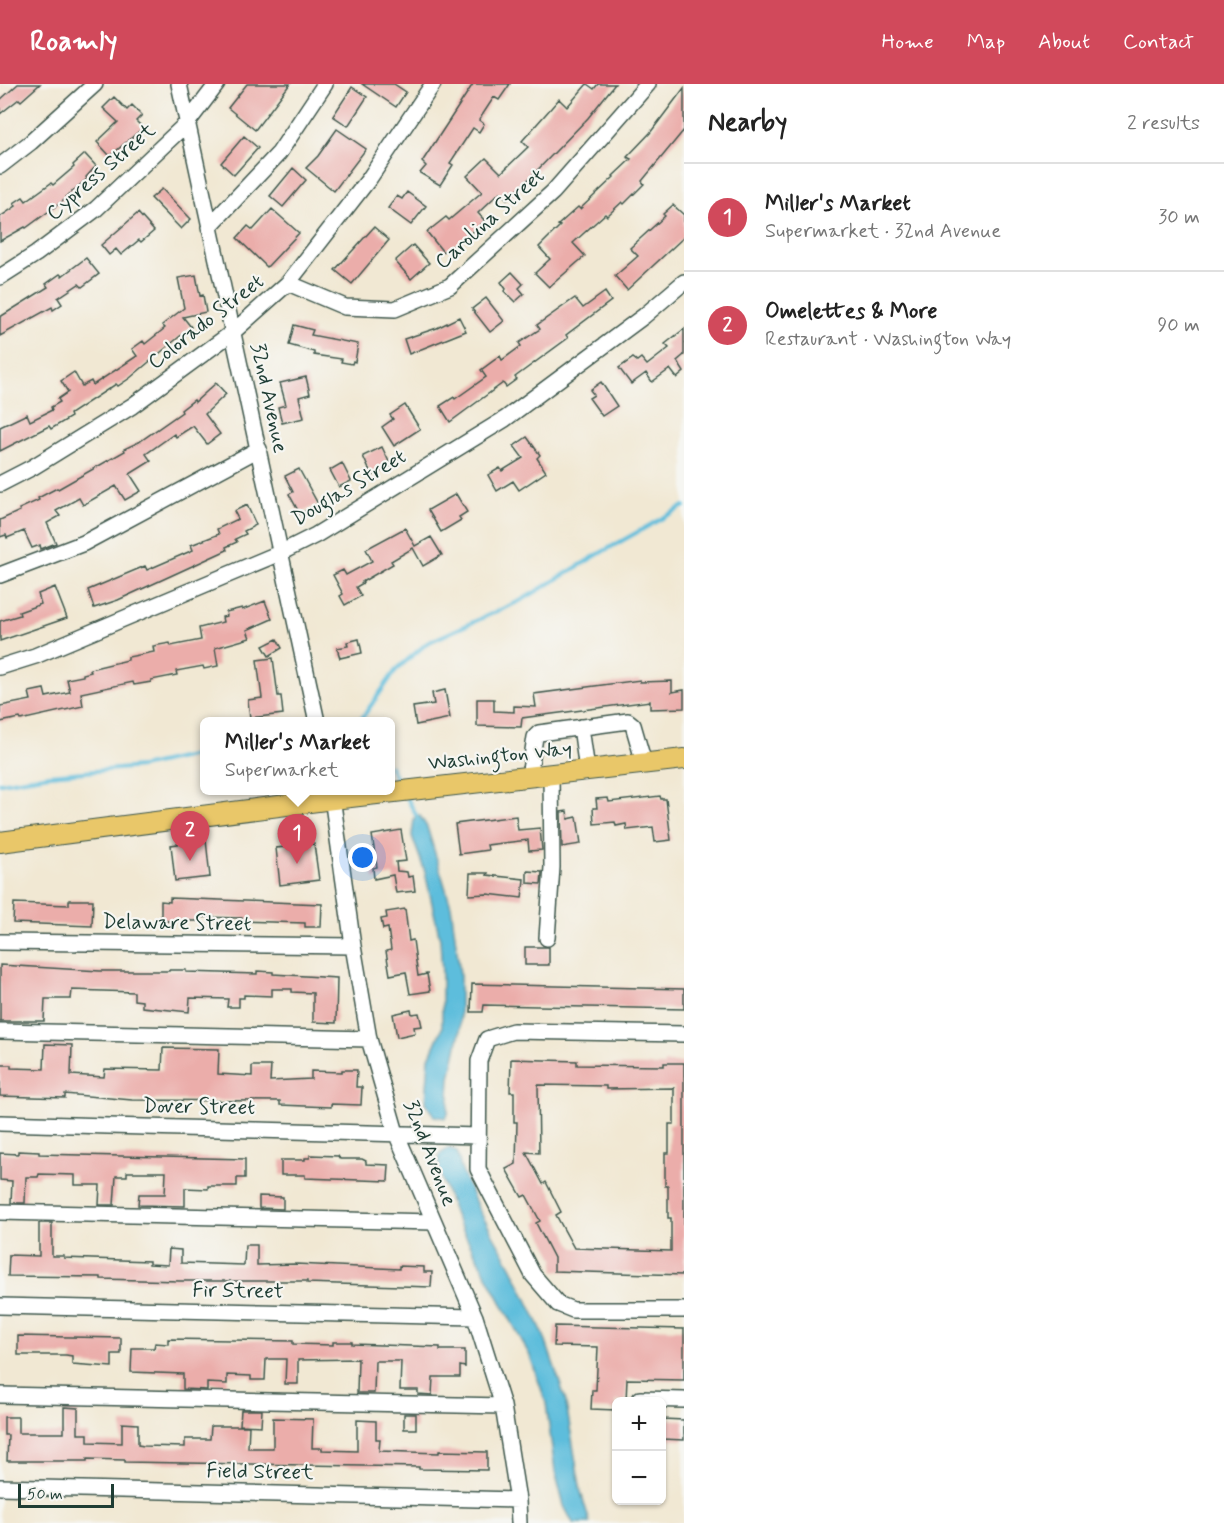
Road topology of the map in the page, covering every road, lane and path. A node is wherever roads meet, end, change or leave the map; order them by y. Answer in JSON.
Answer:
{"nodes":[{"id":1,"x":95,"y":84,"type":"edge"},
{"id":2,"x":179,"y":84,"type":"edge"},
{"id":3,"x":217,"y":84,"type":"edge"},
{"id":4,"x":325,"y":84,"type":"edge"},
{"id":5,"x":433,"y":84,"type":"edge"},
{"id":6,"x":648,"y":84,"type":"edge"},
{"id":7,"x":188,"y":122,"type":"junction"},
{"id":8,"x":0,"y":166,"type":"edge"},
{"id":9,"x":209,"y":227,"type":"junction"},
{"id":10,"x":0,"y":278,"type":"edge"},
{"id":11,"x":684,"y":282,"type":"edge"},
{"id":12,"x":288,"y":283,"type":"junction"},
{"id":13,"x":233,"y":332,"type":"junction"},
{"id":14,"x":259,"y":449,"type":"junction"},
{"id":15,"x":0,"y":484,"type":"edge"},
{"id":16,"x":282,"y":552,"type":"junction"},
{"id":17,"x":0,"y":575,"type":"edge"},
{"id":18,"x":0,"y":667,"type":"edge"},
{"id":19,"x":316,"y":717,"type":"edge"},
{"id":20,"x":581,"y":727,"type":"junction"},
{"id":21,"x":684,"y":759,"type":"edge"},
{"id":22,"x":644,"y":763,"type":"junction"},
{"id":23,"x":587,"y":770,"type":"junction"},
{"id":24,"x":551,"y":774,"type":"junction"},
{"id":25,"x":529,"y":777,"type":"junction"},
{"id":26,"x":395,"y":789,"type":"edge"},
{"id":27,"x":332,"y":795,"type":"edge"},
{"id":28,"x":0,"y":842,"type":"edge"},
{"id":29,"x":547,"y":938,"type":"dead end"},
{"id":30,"x":0,"y":942,"type":"edge"},
{"id":31,"x":353,"y":946,"type":"junction"},
{"id":32,"x":0,"y":1031,"type":"edge"},
{"id":33,"x":684,"y":1034,"type":"edge"},
{"id":34,"x":369,"y":1039,"type":"junction"},
{"id":35,"x":0,"y":1124,"type":"edge"},
{"id":36,"x":396,"y":1133,"type":"junction"},
{"id":37,"x":478,"y":1136,"type":"junction"},
{"id":38,"x":0,"y":1212,"type":"edge"},
{"id":39,"x":434,"y":1222,"type":"junction"},
{"id":40,"x":0,"y":1306,"type":"edge"},
{"id":41,"x":684,"y":1310,"type":"edge"},
{"id":42,"x":475,"y":1317,"type":"junction"},
{"id":43,"x":0,"y":1395,"type":"edge"},
{"id":44,"x":666,"y":1400,"type":"edge"},
{"id":45,"x":684,"y":1400,"type":"edge"},
{"id":46,"x":503,"y":1406,"type":"junction"},
{"id":47,"x":0,"y":1487,"type":"edge"},
{"id":48,"x":518,"y":1500,"type":"junction"},
{"id":49,"x":519,"y":1523,"type":"edge"}],
"edges":[{"from":1,"to":8,"type":"street"},
{"from":2,"to":7,"type":"street","name":"32nd Avenue"},
{"from":3,"to":7,"type":"street","name":"Cypress Street"},
{"from":4,"to":9,"type":"street"},
{"from":5,"to":12,"type":"street","name":"Colorado Street"},
{"from":6,"to":12,"type":"street","name":"Carolina Street"},
{"from":7,"to":9,"type":"street","name":"32nd Avenue"},
{"from":7,"to":10,"type":"street","name":"Cypress Street"},
{"from":9,"to":13,"type":"street","name":"32nd Avenue"},
{"from":11,"to":16,"type":"street","name":"Douglas Street"},
{"from":12,"to":13,"type":"street","name":"Colorado Street"},
{"from":13,"to":14,"type":"street","name":"32nd Avenue"},
{"from":13,"to":15,"type":"street","name":"Colorado Street"},
{"from":14,"to":16,"type":"street","name":"32nd Avenue"},
{"from":14,"to":17,"type":"street"},
{"from":16,"to":18,"type":"street","name":"Douglas Street"},
{"from":16,"to":19,"type":"street","name":"32nd Avenue"},
{"from":20,"to":22,"type":"street"},
{"from":20,"to":23,"type":"street"},
{"from":20,"to":25,"type":"street"},
{"from":21,"to":22,"type":"main road","name":"Washington Way"},
{"from":22,"to":23,"type":"main road","name":"Washington Way"},
{"from":23,"to":24,"type":"main road","name":"Washington Way"},
{"from":24,"to":25,"type":"main road","name":"Washington Way"},
{"from":24,"to":29,"type":"street"},
{"from":25,"to":26,"type":"main road","name":"Washington Way"},
{"from":27,"to":28,"type":"main road","name":"Washington Way"},
{"from":27,"to":31,"type":"street","name":"32nd Avenue"},
{"from":30,"to":31,"type":"street","name":"Delaware Street"},
{"from":31,"to":34,"type":"street","name":"32nd Avenue"},
{"from":32,"to":34,"type":"street"},
{"from":33,"to":37,"type":"street"},
{"from":34,"to":36,"type":"street","name":"32nd Avenue"},
{"from":35,"to":36,"type":"street","name":"Dover Street"},
{"from":36,"to":37,"type":"street","name":"Dover Street"},
{"from":36,"to":39,"type":"street","name":"32nd Avenue"},
{"from":37,"to":41,"type":"street"},
{"from":38,"to":39,"type":"street"},
{"from":39,"to":42,"type":"street","name":"32nd Avenue"},
{"from":40,"to":42,"type":"street","name":"Fir Street"},
{"from":42,"to":46,"type":"street","name":"32nd Avenue"},
{"from":43,"to":46,"type":"street"},
{"from":44,"to":45,"type":"street"},
{"from":46,"to":48,"type":"street","name":"32nd Avenue"},
{"from":47,"to":48,"type":"street","name":"Field Street"},
{"from":48,"to":49,"type":"street","name":"32nd Avenue"}]}
